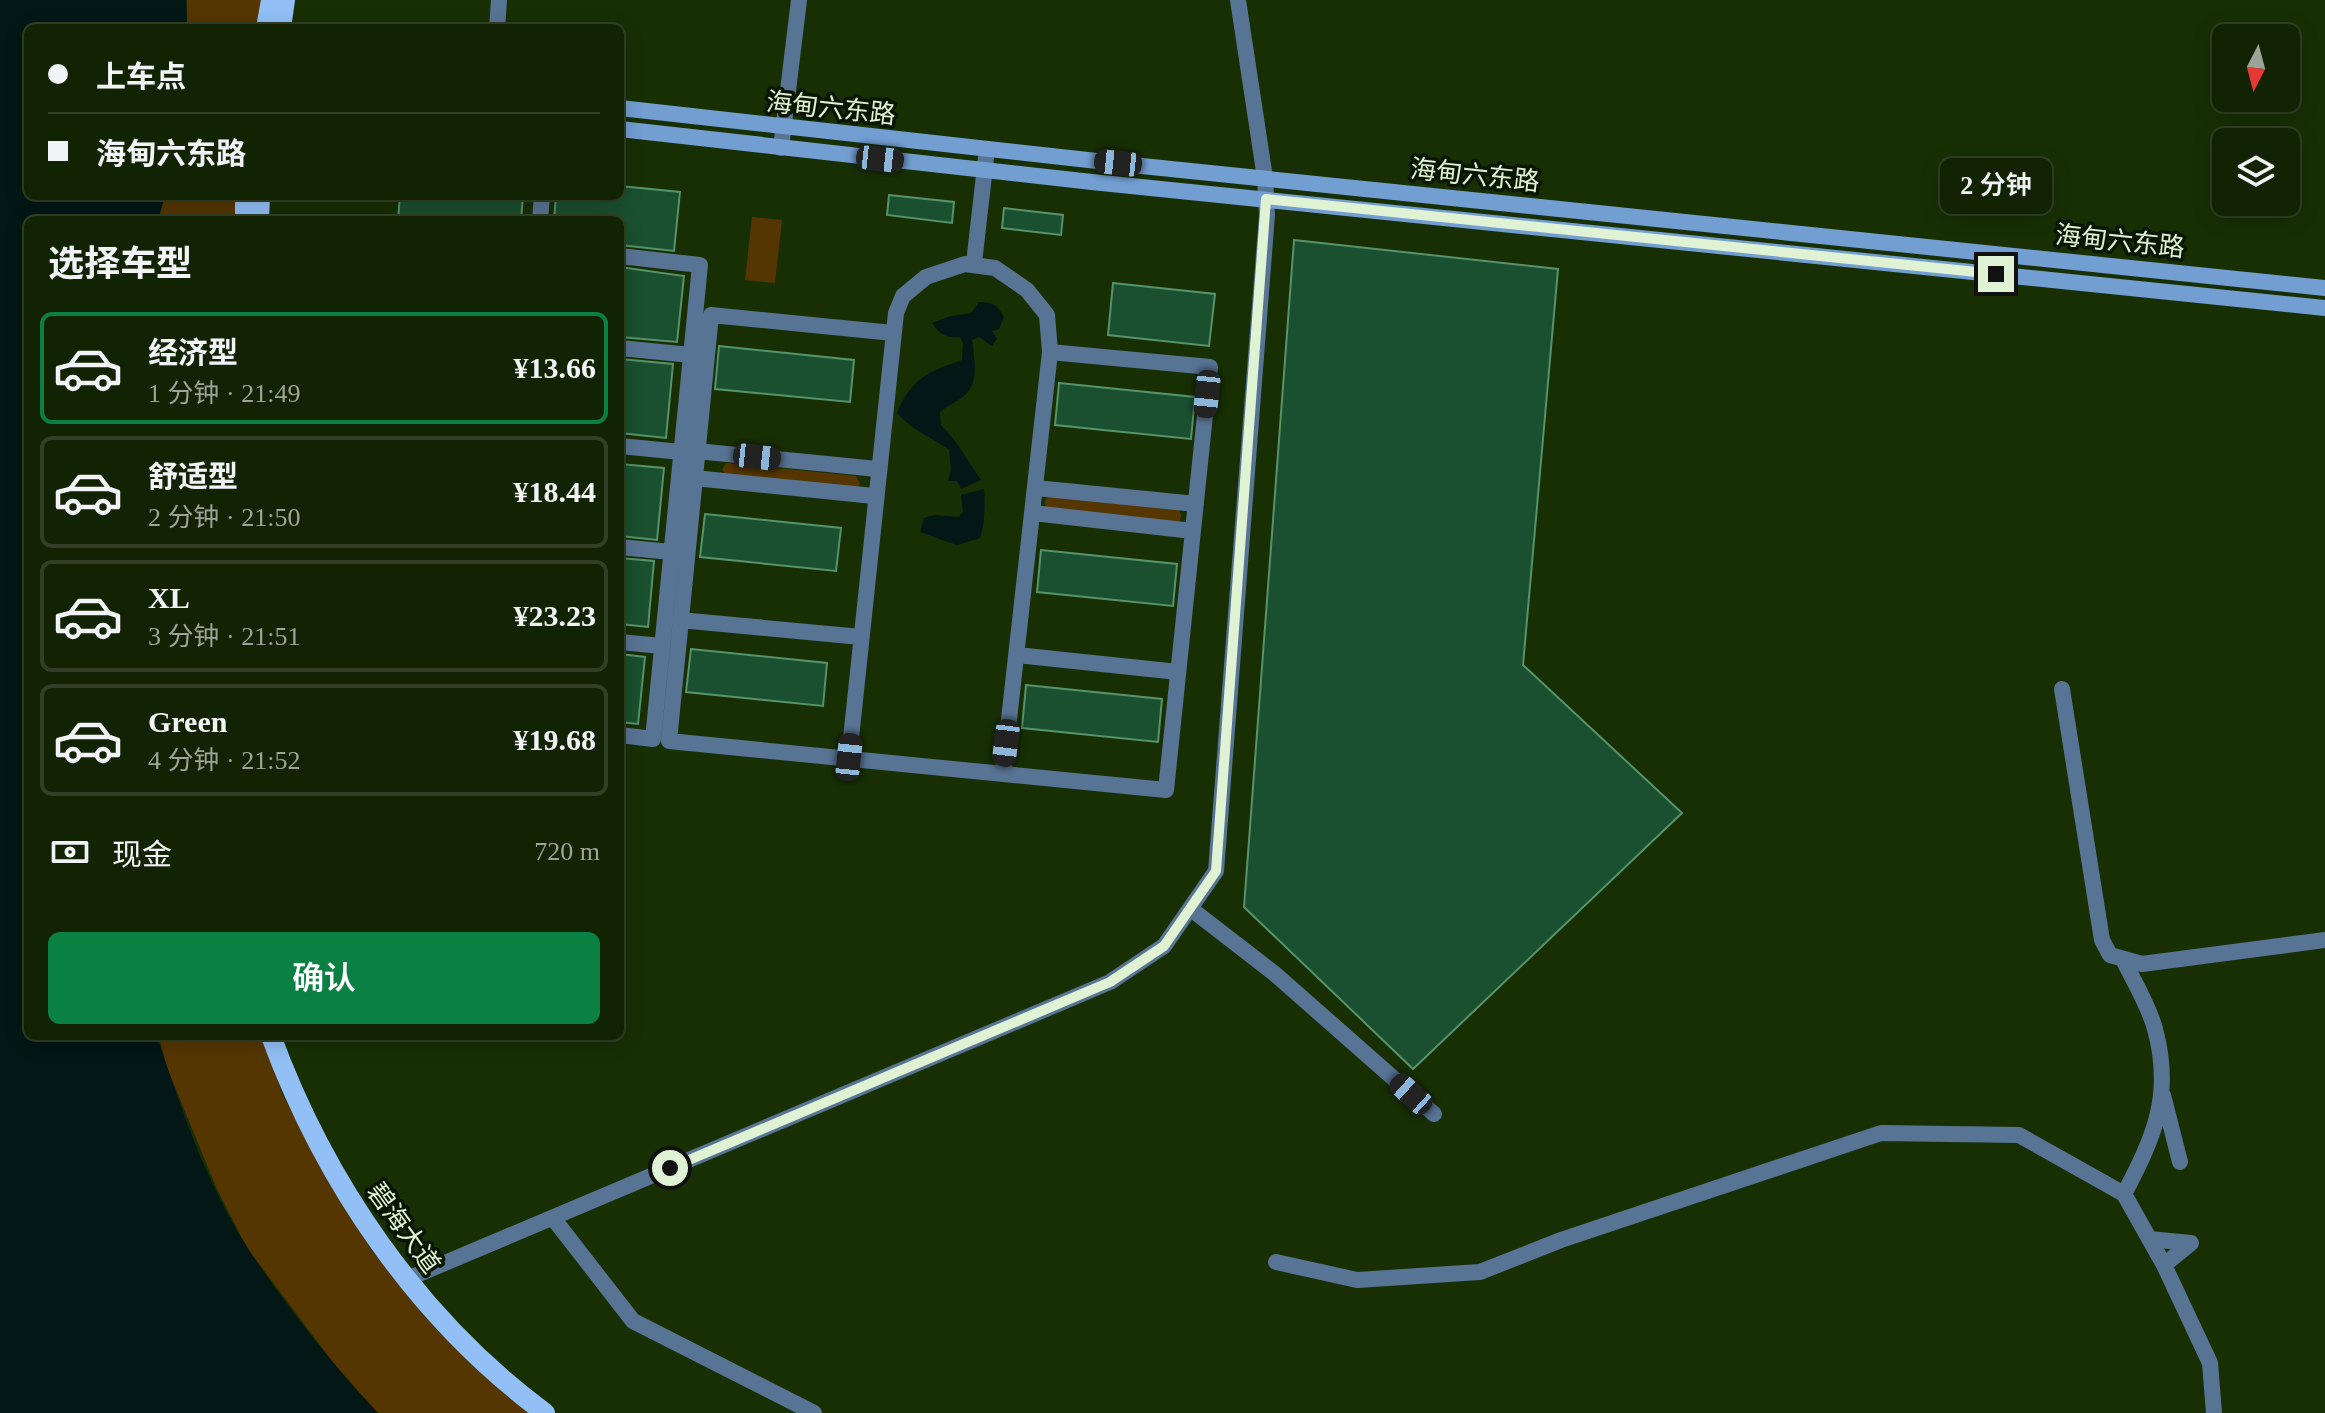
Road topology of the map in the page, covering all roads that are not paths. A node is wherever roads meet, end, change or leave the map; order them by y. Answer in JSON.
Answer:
{"nodes":[{"id":1,"x":271,"y":0,"type":"edge"},
{"id":2,"x":285,"y":0,"type":"edge"},
{"id":3,"x":499,"y":0,"type":"edge"},
{"id":4,"x":799,"y":0,"type":"edge"},
{"id":5,"x":1238,"y":0,"type":"edge"},
{"id":6,"x":267,"y":24,"type":"edge"},
{"id":7,"x":282,"y":24,"type":"edge"},
{"id":8,"x":497,"y":24,"type":"edge"},
{"id":9,"x":624,"y":108,"type":"edge"},
{"id":10,"x":784,"y":127,"type":"junction"},
{"id":11,"x":624,"y":129,"type":"edge"},
{"id":12,"x":781,"y":148,"type":"junction"},
{"id":13,"x":987,"y":149,"type":"junction"},
{"id":14,"x":984,"y":170,"type":"junction"},
{"id":15,"x":1265,"y":178,"type":"junction"},
{"id":16,"x":1266,"y":199,"type":"junction"},
{"id":17,"x":624,"y":256,"type":"edge"},
{"id":18,"x":974,"y":263,"type":"junction"},
{"id":19,"x":2325,"y":288,"type":"edge"},
{"id":20,"x":2325,"y":308,"type":"edge"},
{"id":21,"x":893,"y":333,"type":"junction"},
{"id":22,"x":624,"y":348,"type":"edge"},
{"id":23,"x":1050,"y":352,"type":"junction"},
{"id":24,"x":691,"y":355,"type":"junction"},
{"id":25,"x":624,"y":446,"type":"edge"},
{"id":26,"x":689,"y":452,"type":"junction"},
{"id":27,"x":877,"y":469,"type":"junction"},
{"id":28,"x":694,"y":478,"type":"junction"},
{"id":29,"x":1036,"y":488,"type":"junction"},
{"id":30,"x":874,"y":496,"type":"junction"},
{"id":31,"x":1196,"y":504,"type":"junction"},
{"id":32,"x":1033,"y":513,"type":"junction"},
{"id":33,"x":1193,"y":531,"type":"junction"},
{"id":34,"x":624,"y":547,"type":"edge"},
{"id":35,"x":671,"y":552,"type":"junction"},
{"id":36,"x":680,"y":620,"type":"junction"},
{"id":37,"x":861,"y":637,"type":"junction"},
{"id":38,"x":624,"y":642,"type":"edge"},
{"id":39,"x":662,"y":646,"type":"junction"},
{"id":40,"x":1017,"y":655,"type":"junction"},
{"id":41,"x":1178,"y":672,"type":"junction"},
{"id":42,"x":2062,"y":689,"type":"dead end"},
{"id":43,"x":624,"y":735,"type":"edge"},
{"id":44,"x":661,"y":740,"type":"junction"},
{"id":45,"x":849,"y":757,"type":"junction"},
{"id":46,"x":1003,"y":773,"type":"junction"},
{"id":47,"x":1191,"y":909,"type":"junction"},
{"id":48,"x":2325,"y":940,"type":"edge"},
{"id":49,"x":2124,"y":961,"type":"junction"},
{"id":50,"x":263,"y":1040,"type":"edge"},
{"id":51,"x":273,"y":1040,"type":"edge"},
{"id":52,"x":2162,"y":1093,"type":"junction"},
{"id":53,"x":1434,"y":1114,"type":"dead end"},
{"id":54,"x":2180,"y":1162,"type":"dead end"},
{"id":55,"x":2124,"y":1194,"type":"junction"},
{"id":56,"x":553,"y":1218,"type":"junction"},
{"id":57,"x":2149,"y":1239,"type":"junction"},
{"id":58,"x":1276,"y":1262,"type":"dead end"},
{"id":59,"x":2164,"y":1265,"type":"junction"},
{"id":60,"x":407,"y":1279,"type":"junction"},
{"id":61,"x":528,"y":1413,"type":"edge"},
{"id":62,"x":545,"y":1413,"type":"edge"},
{"id":63,"x":814,"y":1413,"type":"edge"},
{"id":64,"x":2214,"y":1413,"type":"edge"}],
"edges":[{"from":1,"to":6,"type":"main road"},
{"from":2,"to":7,"type":"main road"},
{"from":3,"to":8,"type":"street"},
{"from":4,"to":10,"type":"street"},
{"from":5,"to":15,"type":"street"},
{"from":9,"to":10,"type":"main road","name":"海甸六东路"},
{"from":10,"to":12,"type":"street"},
{"from":10,"to":13,"type":"main road","name":"海甸六东路"},
{"from":11,"to":12,"type":"main road","name":"海甸六东路"},
{"from":12,"to":14,"type":"main road","name":"海甸六东路"},
{"from":13,"to":14,"type":"street"},
{"from":13,"to":15,"type":"main road","name":"海甸六东路"},
{"from":14,"to":16,"type":"main road","name":"海甸六东路"},
{"from":14,"to":18,"type":"street"},
{"from":15,"to":16,"type":"street"},
{"from":15,"to":19,"type":"main road","name":"海甸六东路"},
{"from":16,"to":20,"type":"main road","name":"海甸六东路"},
{"from":16,"to":47,"type":"street"},
{"from":17,"to":24,"type":"street"},
{"from":18,"to":21,"type":"street"},
{"from":18,"to":23,"type":"street"},
{"from":21,"to":26,"type":"street"},
{"from":21,"to":27,"type":"street"},
{"from":22,"to":24,"type":"street"},
{"from":23,"to":29,"type":"street"},
{"from":23,"to":31,"type":"street"},
{"from":24,"to":26,"type":"street"},
{"from":25,"to":26,"type":"street"},
{"from":26,"to":27,"type":"street"},
{"from":26,"to":28,"type":"street"},
{"from":26,"to":35,"type":"street"},
{"from":27,"to":30,"type":"street"},
{"from":28,"to":30,"type":"street"},
{"from":28,"to":36,"type":"street"},
{"from":29,"to":31,"type":"street"},
{"from":29,"to":32,"type":"street"},
{"from":30,"to":37,"type":"street"},
{"from":31,"to":33,"type":"street"},
{"from":32,"to":33,"type":"street"},
{"from":32,"to":40,"type":"street"},
{"from":33,"to":41,"type":"street"},
{"from":34,"to":35,"type":"street"},
{"from":35,"to":39,"type":"street"},
{"from":36,"to":37,"type":"street"},
{"from":36,"to":44,"type":"street"},
{"from":37,"to":45,"type":"street"},
{"from":38,"to":39,"type":"street"},
{"from":39,"to":44,"type":"street"},
{"from":40,"to":41,"type":"street"},
{"from":40,"to":46,"type":"street"},
{"from":41,"to":46,"type":"street"},
{"from":42,"to":49,"type":"street"},
{"from":43,"to":44,"type":"street"},
{"from":44,"to":45,"type":"street"},
{"from":45,"to":46,"type":"street"},
{"from":47,"to":53,"type":"street"},
{"from":47,"to":56,"type":"street"},
{"from":48,"to":49,"type":"street"},
{"from":49,"to":52,"type":"street"},
{"from":50,"to":61,"type":"main road","name":"碧海大道"},
{"from":51,"to":60,"type":"main road","name":"碧海大道"},
{"from":52,"to":54,"type":"street"},
{"from":52,"to":55,"type":"street"},
{"from":55,"to":57,"type":"street"},
{"from":55,"to":58,"type":"street"},
{"from":56,"to":60,"type":"street"},
{"from":56,"to":63,"type":"street"},
{"from":57,"to":59,"type":"street"},
{"from":57,"to":59,"type":"street"},
{"from":59,"to":64,"type":"street"},
{"from":60,"to":62,"type":"main road","name":"碧海大道"}]}
